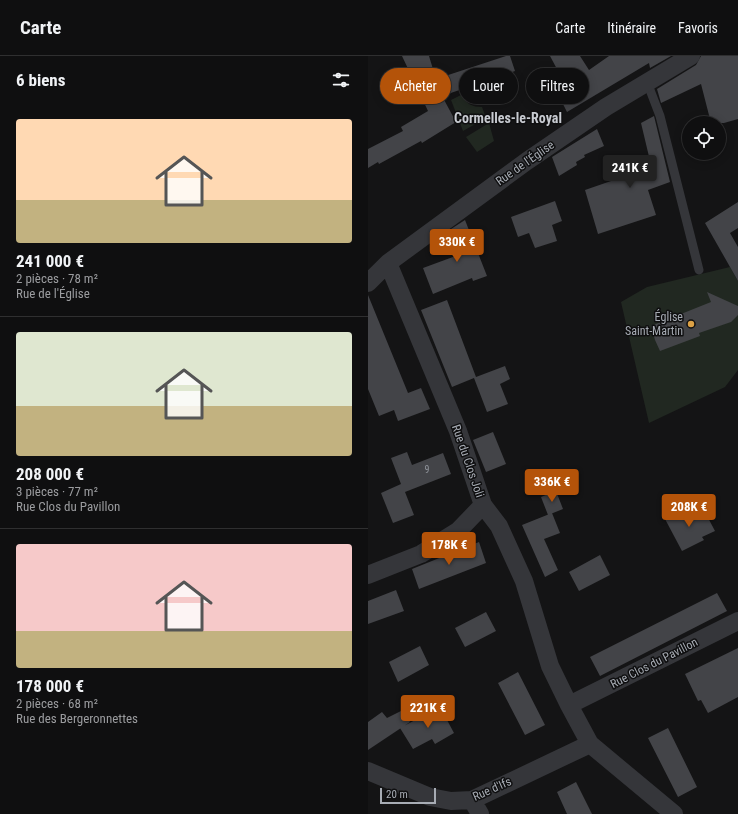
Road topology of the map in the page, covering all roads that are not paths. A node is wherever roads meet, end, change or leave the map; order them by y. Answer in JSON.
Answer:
{"nodes":[{"id":1,"x":691,"y":56,"type":"edge"},
{"id":2,"x":647,"y":82,"type":"junction"},
{"id":3,"x":388,"y":263,"type":"junction"},
{"id":4,"x":699,"y":270,"type":"dead end"},
{"id":5,"x":368,"y":283,"type":"edge"},
{"id":6,"x":483,"y":505,"type":"junction"},
{"id":7,"x":368,"y":575,"type":"edge"},
{"id":8,"x":738,"y":621,"type":"edge"},
{"id":9,"x":569,"y":705,"type":"junction"},
{"id":10,"x":590,"y":744,"type":"junction"},
{"id":11,"x":368,"y":771,"type":"edge"},
{"id":12,"x":476,"y":807,"type":"edge"},
{"id":13,"x":674,"y":814,"type":"edge"}],
"edges":[{"from":1,"to":2,"type":"street","name":"Rue de l'Église"},
{"from":2,"to":3,"type":"street","name":"Rue de l'Église"},
{"from":2,"to":4,"type":"lane"},
{"from":3,"to":5,"type":"street","name":"Rue de l'Église"},
{"from":3,"to":6,"type":"street","name":"Rue du Clos Joli"},
{"from":6,"to":7,"type":"street"},
{"from":6,"to":9,"type":"street","name":"Rue du Clos Joli"},
{"from":8,"to":9,"type":"street","name":"Rue Clos du Pavillon"},
{"from":9,"to":10,"type":"street","name":"Rue du Clos Joli"},
{"from":10,"to":12,"type":"street","name":"Rue d'Ifs"},
{"from":10,"to":13,"type":"street"},
{"from":11,"to":12,"type":"street","name":"Rue d'Ifs"}]}
